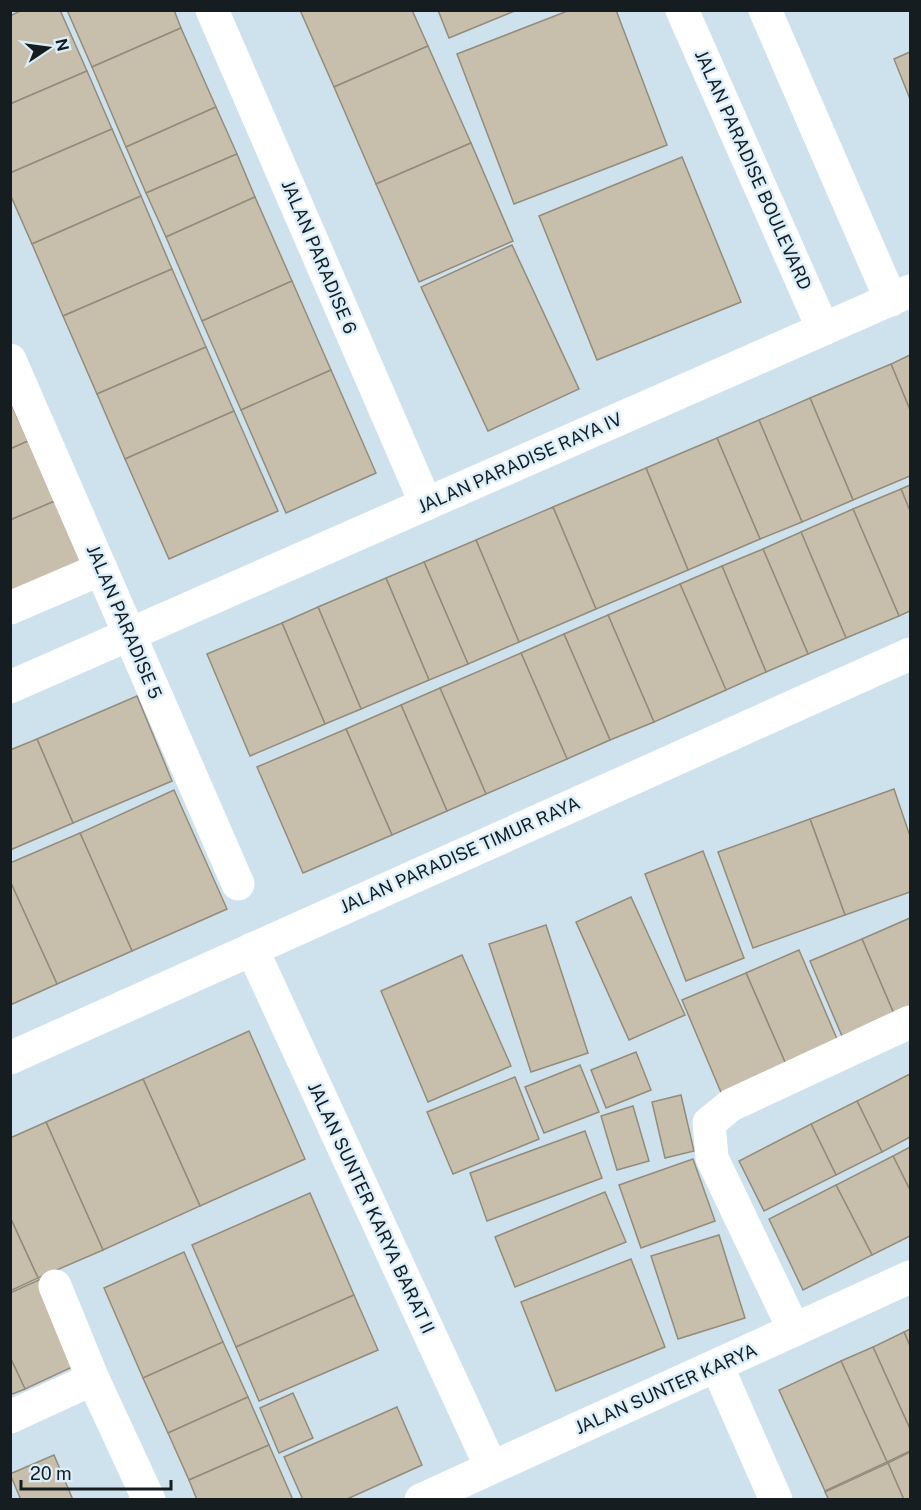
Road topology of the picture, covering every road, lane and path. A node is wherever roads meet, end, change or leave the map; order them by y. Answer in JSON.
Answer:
{"nodes":[{"id":1,"x":212,"y":10,"type":"edge"},
{"id":2,"x":682,"y":10,"type":"edge"},
{"id":3,"x":765,"y":10,"type":"edge"},
{"id":4,"x":901,"y":295,"type":"edge"},
{"id":5,"x":823,"y":329,"type":"junction"},
{"id":6,"x":10,"y":360,"type":"edge"},
{"id":7,"x":426,"y":504,"type":"junction"},
{"id":8,"x":101,"y":569,"type":"junction"},
{"id":9,"x":10,"y":608,"type":"edge"},
{"id":10,"x":129,"y":635,"type":"junction"},
{"id":11,"x":910,"y":654,"type":"edge"},
{"id":12,"x":10,"y":687,"type":"edge"},
{"id":13,"x":238,"y":884,"type":"dead end"},
{"id":14,"x":252,"y":949,"type":"junction"},
{"id":15,"x":910,"y":1022,"type":"edge"},
{"id":16,"x":10,"y":1058,"type":"edge"},
{"id":17,"x":910,"y":1277,"type":"edge"},
{"id":18,"x":55,"y":1286,"type":"dead end"},
{"id":19,"x":794,"y":1330,"type":"junction"},
{"id":20,"x":717,"y":1366,"type":"junction"},
{"id":21,"x":93,"y":1379,"type":"junction"},
{"id":22,"x":10,"y":1417,"type":"edge"},
{"id":23,"x":491,"y":1467,"type":"junction"},
{"id":24,"x":442,"y":1495,"type":"edge"},
{"id":25,"x":149,"y":1500,"type":"edge"},
{"id":26,"x":776,"y":1500,"type":"edge"}],
"edges":[{"from":1,"to":7,"type":"street","name":"JALAN PARADISE 6"},
{"from":2,"to":5,"type":"street","name":"JALAN PARADISE BOULEVARD"},
{"from":3,"to":4,"type":"street"},
{"from":4,"to":5,"type":"street","name":"JALAN PARADISE RAYA IV"},
{"from":5,"to":7,"type":"street","name":"JALAN PARADISE RAYA IV"},
{"from":6,"to":8,"type":"street","name":"JALAN PARADISE 5"},
{"from":7,"to":10,"type":"street","name":"JALAN PARADISE RAYA IV"},
{"from":8,"to":9,"type":"street"},
{"from":8,"to":10,"type":"street","name":"JALAN PARADISE 5"},
{"from":10,"to":12,"type":"street","name":"JALAN PARADISE RAYA IV"},
{"from":10,"to":13,"type":"street","name":"JALAN PARADISE 5"},
{"from":11,"to":14,"type":"street","name":"JALAN PARADISE TIMUR RAYA"},
{"from":14,"to":16,"type":"street","name":"JALAN PARADISE TIMUR RAYA"},
{"from":14,"to":23,"type":"street","name":"JALAN SUNTER KARYA BARAT II"},
{"from":15,"to":19,"type":"street"},
{"from":17,"to":19,"type":"street","name":"JALAN SUNTER KARYA"},
{"from":18,"to":21,"type":"street"},
{"from":19,"to":20,"type":"street","name":"JALAN SUNTER KARYA"},
{"from":20,"to":23,"type":"street","name":"JALAN SUNTER KARYA"},
{"from":20,"to":26,"type":"street"},
{"from":21,"to":22,"type":"street"},
{"from":21,"to":25,"type":"street"},
{"from":23,"to":24,"type":"street","name":"JALAN SUNTER KARYA"}]}
